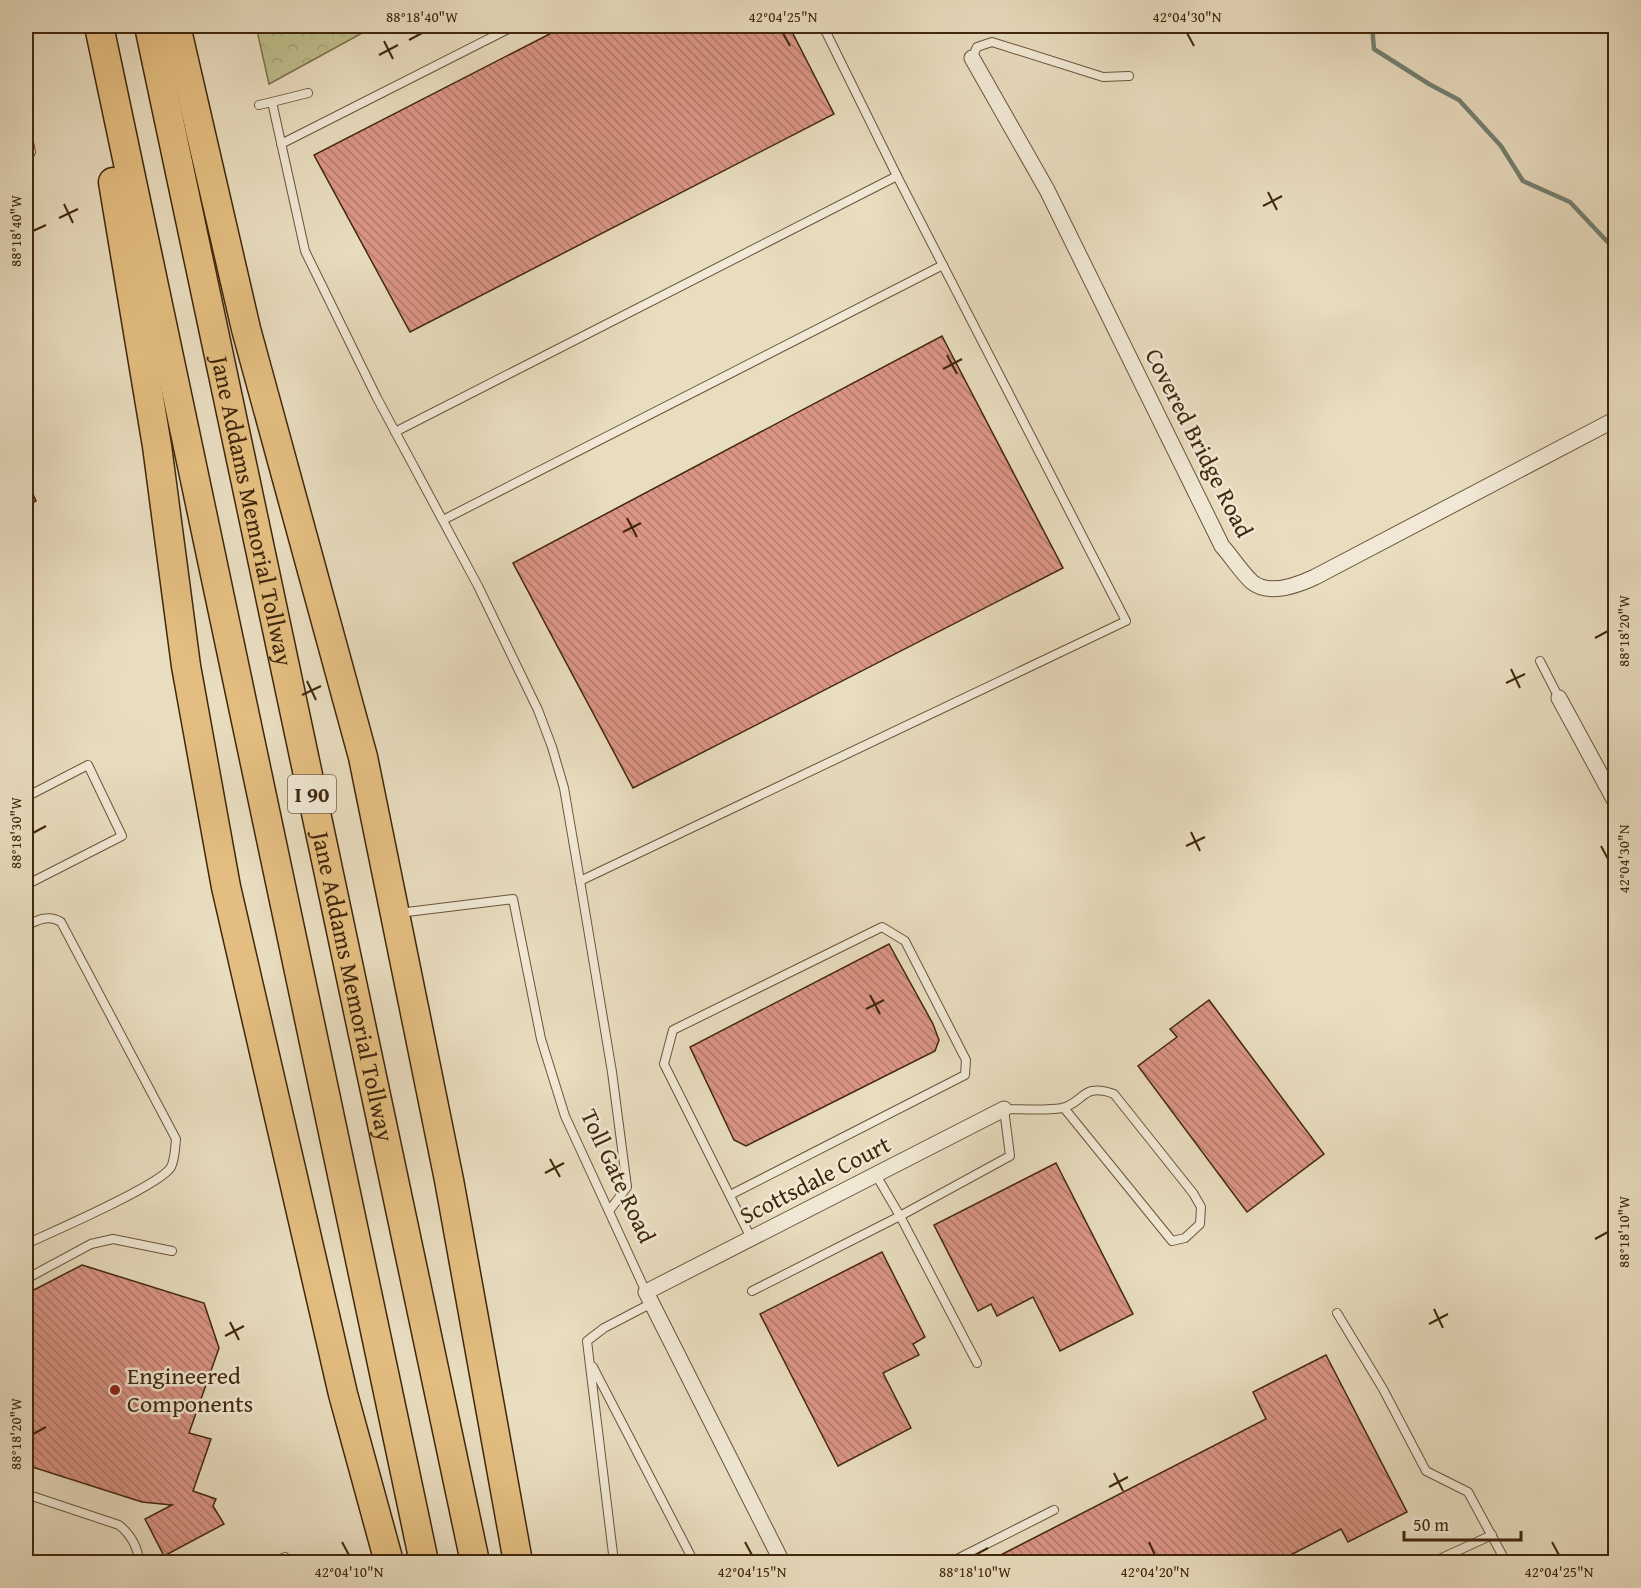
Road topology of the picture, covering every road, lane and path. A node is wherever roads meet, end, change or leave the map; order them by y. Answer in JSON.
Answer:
{"nodes":[{"id":1,"x":88,"y":26,"type":"edge"},
{"id":2,"x":99,"y":26,"type":"edge"},
{"id":3,"x":149,"y":26,"type":"edge"},
{"id":4,"x":176,"y":26,"type":"edge"},
{"id":5,"x":514,"y":26,"type":"edge"},
{"id":6,"x":823,"y":26,"type":"edge"},
{"id":7,"x":972,"y":58,"type":"joint"},
{"id":8,"x":1129,"y":76,"type":"dead end"},
{"id":9,"x":308,"y":93,"type":"dead end"},
{"id":10,"x":272,"y":102,"type":"junction"},
{"id":11,"x":259,"y":105,"type":"dead end"},
{"id":12,"x":26,"y":127,"type":"edge"},
{"id":13,"x":281,"y":144,"type":"junction"},
{"id":14,"x":26,"y":161,"type":"edge"},
{"id":15,"x":897,"y":176,"type":"junction"},
{"id":16,"x":943,"y":265,"type":"junction"},
{"id":17,"x":1616,"y":419,"type":"edge"},
{"id":18,"x":395,"y":432,"type":"junction"},
{"id":19,"x":443,"y":520,"type":"junction"},
{"id":20,"x":1540,"y":661,"type":"dead end"},
{"id":21,"x":1558,"y":698,"type":"joint"},
{"id":22,"x":26,"y":797,"type":"edge"},
{"id":23,"x":1616,"y":803,"type":"edge"},
{"id":24,"x":580,"y":881,"type":"junction"},
{"id":25,"x":26,"y":885,"type":"edge"},
{"id":26,"x":395,"y":914,"type":"junction"},
{"id":27,"x":26,"y":926,"type":"edge"},
{"id":28,"x":1064,"y":1108,"type":"junction"},
{"id":29,"x":1004,"y":1109,"type":"junction"},
{"id":30,"x":876,"y":1175,"type":"junction"},
{"id":31,"x":730,"y":1195,"type":"junction"},
{"id":32,"x":609,"y":1211,"type":"junction"},
{"id":33,"x":900,"y":1216,"type":"junction"},
{"id":34,"x":751,"y":1238,"type":"junction"},
{"id":35,"x":26,"y":1244,"type":"edge"},
{"id":36,"x":172,"y":1251,"type":"dead end"},
{"id":37,"x":26,"y":1280,"type":"edge"},
{"id":38,"x":752,"y":1291,"type":"dead end"},
{"id":39,"x":649,"y":1297,"type":"junction"},
{"id":40,"x":1337,"y":1313,"type":"dead end"},
{"id":41,"x":590,"y":1362,"type":"junction"},
{"id":42,"x":977,"y":1363,"type":"dead end"},
{"id":43,"x":26,"y":1494,"type":"edge"},
{"id":44,"x":1054,"y":1510,"type":"dead end"},
{"id":45,"x":1492,"y":1535,"type":"junction"},
{"id":46,"x":285,"y":1557,"type":"dead end"},
{"id":47,"x":139,"y":1563,"type":"edge"},
{"id":48,"x":274,"y":1563,"type":"edge"},
{"id":49,"x":389,"y":1563,"type":"edge"},
{"id":50,"x":424,"y":1563,"type":"edge"},
{"id":51,"x":475,"y":1563,"type":"edge"},
{"id":52,"x":518,"y":1563,"type":"edge"},
{"id":53,"x":614,"y":1563,"type":"edge"},
{"id":54,"x":694,"y":1563,"type":"edge"},
{"id":55,"x":782,"y":1563,"type":"edge"},
{"id":56,"x":951,"y":1563,"type":"edge"},
{"id":57,"x":1433,"y":1563,"type":"edge"},
{"id":58,"x":1506,"y":1563,"type":"edge"}],
"edges":[{"from":1,"to":49,"type":"highway"},
{"from":2,"to":50,"type":"highway","name":"Jane Addams Memorial Tollway","number":"I 90"},
{"from":3,"to":51,"type":"highway","name":"Jane Addams Memorial Tollway","number":"I 90"},
{"from":4,"to":26,"type":"highway"},
{"from":5,"to":13,"type":"lane"},
{"from":6,"to":15,"type":"lane"},
{"from":7,"to":8,"type":"lane"},
{"from":7,"to":17,"type":"street","name":"Covered Bridge Road"},
{"from":9,"to":10,"type":"lane"},
{"from":10,"to":11,"type":"lane"},
{"from":10,"to":13,"type":"lane"},
{"from":12,"to":14,"type":"lane"},
{"from":13,"to":18,"type":"lane"},
{"from":15,"to":16,"type":"lane"},
{"from":15,"to":18,"type":"lane"},
{"from":16,"to":19,"type":"lane"},
{"from":16,"to":24,"type":"lane"},
{"from":18,"to":19,"type":"lane"},
{"from":19,"to":24,"type":"lane"},
{"from":20,"to":21,"type":"lane"},
{"from":21,"to":23,"type":"street"},
{"from":22,"to":25,"type":"lane"},
{"from":24,"to":32,"type":"lane"},
{"from":26,"to":32,"type":"lane","name":"Toll Gate Road"},
{"from":26,"to":52,"type":"highway"},
{"from":27,"to":35,"type":"lane"},
{"from":28,"to":28,"type":"lane"},
{"from":28,"to":29,"type":"lane"},
{"from":29,"to":30,"type":"street","name":"Scottsdale Court"},
{"from":29,"to":33,"type":"lane"},
{"from":30,"to":33,"type":"lane"},
{"from":30,"to":34,"type":"street","name":"Scottsdale Court"},
{"from":31,"to":31,"type":"lane"},
{"from":31,"to":34,"type":"lane"},
{"from":32,"to":39,"type":"lane","name":"Toll Gate Road"},
{"from":33,"to":38,"type":"lane"},
{"from":33,"to":42,"type":"lane"},
{"from":34,"to":39,"type":"street","name":"Scottsdale Court"},
{"from":36,"to":37,"type":"lane"},
{"from":39,"to":41,"type":"lane"},
{"from":39,"to":55,"type":"street","name":"Toll Gate Road"},
{"from":40,"to":45,"type":"lane"},
{"from":41,"to":53,"type":"lane"},
{"from":41,"to":54,"type":"lane"},
{"from":43,"to":47,"type":"lane"},
{"from":44,"to":56,"type":"lane"},
{"from":45,"to":57,"type":"lane"},
{"from":45,"to":58,"type":"lane"},
{"from":46,"to":48,"type":"lane"}]}
